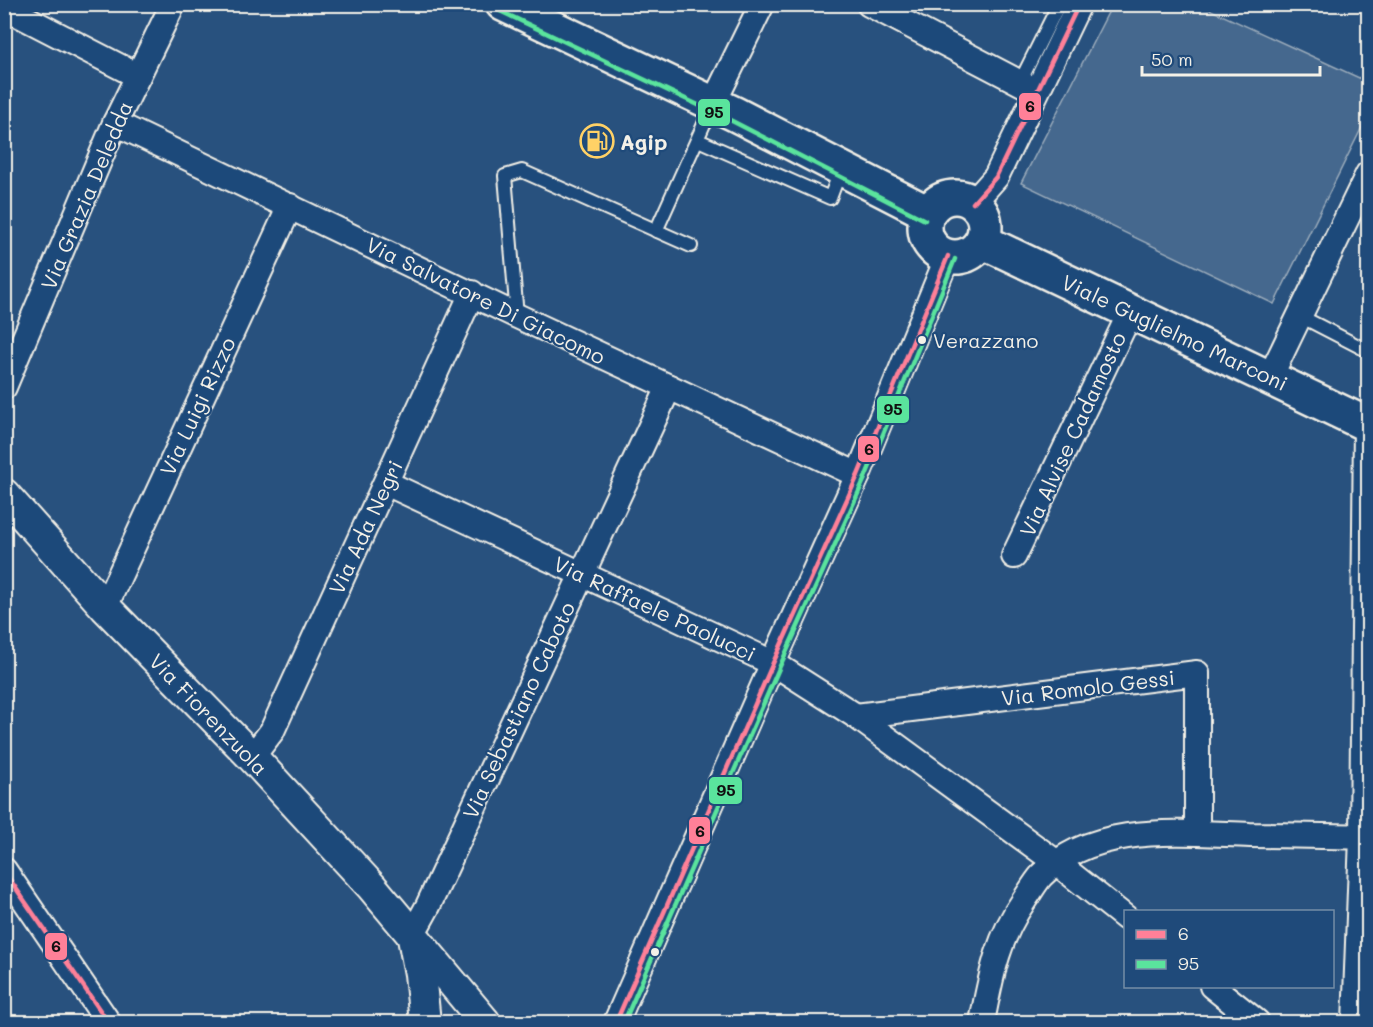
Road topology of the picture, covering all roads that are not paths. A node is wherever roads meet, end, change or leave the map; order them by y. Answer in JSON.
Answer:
{"nodes":[{"id":1,"x":172,"y":4,"type":"edge"},
{"id":2,"x":504,"y":4,"type":"edge"},
{"id":3,"x":762,"y":4,"type":"edge"},
{"id":4,"x":869,"y":4,"type":"edge"},
{"id":5,"x":1059,"y":4,"type":"edge"},
{"id":6,"x":1079,"y":4,"type":"edge"},
{"id":7,"x":4,"y":7,"type":"edge"},
{"id":8,"x":138,"y":76,"type":"junction"},
{"id":9,"x":1028,"y":86,"type":"junction"},
{"id":10,"x":712,"y":104,"type":"junction"},
{"id":11,"x":115,"y":123,"type":"junction"},
{"id":12,"x":698,"y":140,"type":"junction"},
{"id":13,"x":841,"y":168,"type":"junction"},
{"id":14,"x":1368,"y":174,"type":"edge"},
{"id":15,"x":973,"y":203,"type":"junction"},
{"id":16,"x":290,"y":206,"type":"junction"},
{"id":17,"x":928,"y":213,"type":"junction"},
{"id":18,"x":656,"y":231,"type":"junction"},
{"id":19,"x":982,"y":241,"type":"junction"},
{"id":20,"x":691,"y":246,"type":"dead end"},
{"id":21,"x":948,"y":256,"type":"junction"},
{"id":22,"x":472,"y":293,"type":"junction"},
{"id":23,"x":1131,"y":311,"type":"junction"},
{"id":24,"x":517,"y":316,"type":"junction"},
{"id":25,"x":1300,"y":316,"type":"junction"},
{"id":26,"x":1368,"y":351,"type":"edge"},
{"id":27,"x":1270,"y":377,"type":"junction"},
{"id":28,"x":4,"y":387,"type":"edge"},
{"id":29,"x":669,"y":387,"type":"junction"},
{"id":30,"x":1367,"y":424,"type":"edge"},
{"id":31,"x":858,"y":476,"type":"junction"},
{"id":32,"x":386,"y":483,"type":"junction"},
{"id":33,"x":4,"y":494,"type":"edge"},
{"id":34,"x":1014,"y":556,"type":"dead end"},
{"id":35,"x":582,"y":573,"type":"junction"},
{"id":36,"x":105,"y":607,"type":"junction"},
{"id":37,"x":773,"y":663,"type":"junction"},
{"id":38,"x":856,"y":716,"type":"junction"},
{"id":39,"x":252,"y":757,"type":"junction"},
{"id":40,"x":1197,"y":833,"type":"junction"},
{"id":41,"x":1365,"y":837,"type":"edge"},
{"id":42,"x":1057,"y":864,"type":"junction"},
{"id":43,"x":4,"y":870,"type":"edge"},
{"id":44,"x":1124,"y":917,"type":"edge"},
{"id":45,"x":412,"y":935,"type":"junction"},
{"id":46,"x":1213,"y":988,"type":"edge"},
{"id":47,"x":108,"y":1023,"type":"edge"},
{"id":48,"x":425,"y":1023,"type":"edge"},
{"id":49,"x":485,"y":1023,"type":"edge"},
{"id":50,"x":616,"y":1023,"type":"edge"},
{"id":51,"x":982,"y":1023,"type":"edge"},
{"id":52,"x":1257,"y":1023,"type":"edge"},
{"id":53,"x":1355,"y":1023,"type":"edge"}],
"edges":[{"from":1,"to":8,"type":"street","name":"Via Grazia Deledda"},
{"from":2,"to":10,"type":"main road"},
{"from":3,"to":10,"type":"street"},
{"from":4,"to":9,"type":"street"},
{"from":5,"to":9,"type":"lane"},
{"from":6,"to":9,"type":"street"},
{"from":7,"to":8,"type":"street"},
{"from":8,"to":11,"type":"street","name":"Via Grazia Deledda"},
{"from":9,"to":15,"type":"street"},
{"from":10,"to":12,"type":"lane"},
{"from":10,"to":13,"type":"main road"},
{"from":11,"to":16,"type":"street","name":"Via Salvatore Di Giacomo"},
{"from":11,"to":28,"type":"street","name":"Via Grazia Deledda"},
{"from":12,"to":13,"type":"lane"},
{"from":12,"to":18,"type":"lane"},
{"from":13,"to":17,"type":"main road"},
{"from":14,"to":25,"type":"street"},
{"from":15,"to":17,"type":"main road"},
{"from":15,"to":19,"type":"main road"},
{"from":16,"to":22,"type":"street","name":"Via Salvatore Di Giacomo"},
{"from":16,"to":36,"type":"street","name":"Via Luigi Rizzo"},
{"from":17,"to":21,"type":"main road"},
{"from":18,"to":20,"type":"lane"},
{"from":18,"to":24,"type":"lane"},
{"from":19,"to":21,"type":"main road"},
{"from":19,"to":23,"type":"main road","name":"Viale Guglielmo Marconi"},
{"from":21,"to":31,"type":"street"},
{"from":22,"to":24,"type":"street","name":"Via Salvatore Di Giacomo"},
{"from":22,"to":32,"type":"street","name":"Via Ada Negri"},
{"from":23,"to":27,"type":"main road","name":"Viale Guglielmo Marconi"},
{"from":23,"to":34,"type":"street","name":"Via Alvise Cadamosto"},
{"from":24,"to":29,"type":"street","name":"Via Salvatore Di Giacomo"},
{"from":25,"to":26,"type":"lane"},
{"from":25,"to":27,"type":"street"},
{"from":27,"to":30,"type":"main road","name":"Viale Guglielmo Marconi"},
{"from":29,"to":31,"type":"street","name":"Via Salvatore Di Giacomo"},
{"from":29,"to":35,"type":"street","name":"Via Sebastiano Caboto"},
{"from":30,"to":41,"type":"street"},
{"from":31,"to":37,"type":"street"},
{"from":32,"to":35,"type":"street","name":"Via Raffaele Paolucci"},
{"from":32,"to":39,"type":"street","name":"Via Ada Negri"},
{"from":33,"to":36,"type":"street","name":"Via Fiorenzuola"},
{"from":35,"to":37,"type":"street","name":"Via Raffaele Paolucci"},
{"from":35,"to":45,"type":"street","name":"Via Sebastiano Caboto"},
{"from":36,"to":39,"type":"street","name":"Via Fiorenzuola"},
{"from":37,"to":38,"type":"street","name":"Via Raffaele Paolucci"},
{"from":37,"to":50,"type":"street"},
{"from":38,"to":40,"type":"street","name":"Via Romolo Gessi"},
{"from":38,"to":42,"type":"street","name":"Via Raffaele Paolucci"},
{"from":39,"to":45,"type":"street","name":"Via Fiorenzuola"},
{"from":40,"to":41,"type":"street"},
{"from":40,"to":42,"type":"street"},
{"from":41,"to":53,"type":"street"},
{"from":42,"to":44,"type":"street","name":"Via Raffaele Paolucci"},
{"from":42,"to":51,"type":"street"},
{"from":43,"to":47,"type":"street"},
{"from":45,"to":48,"type":"street"},
{"from":45,"to":49,"type":"street","name":"Via Fiorenzuola"},
{"from":46,"to":52,"type":"street"}]}
